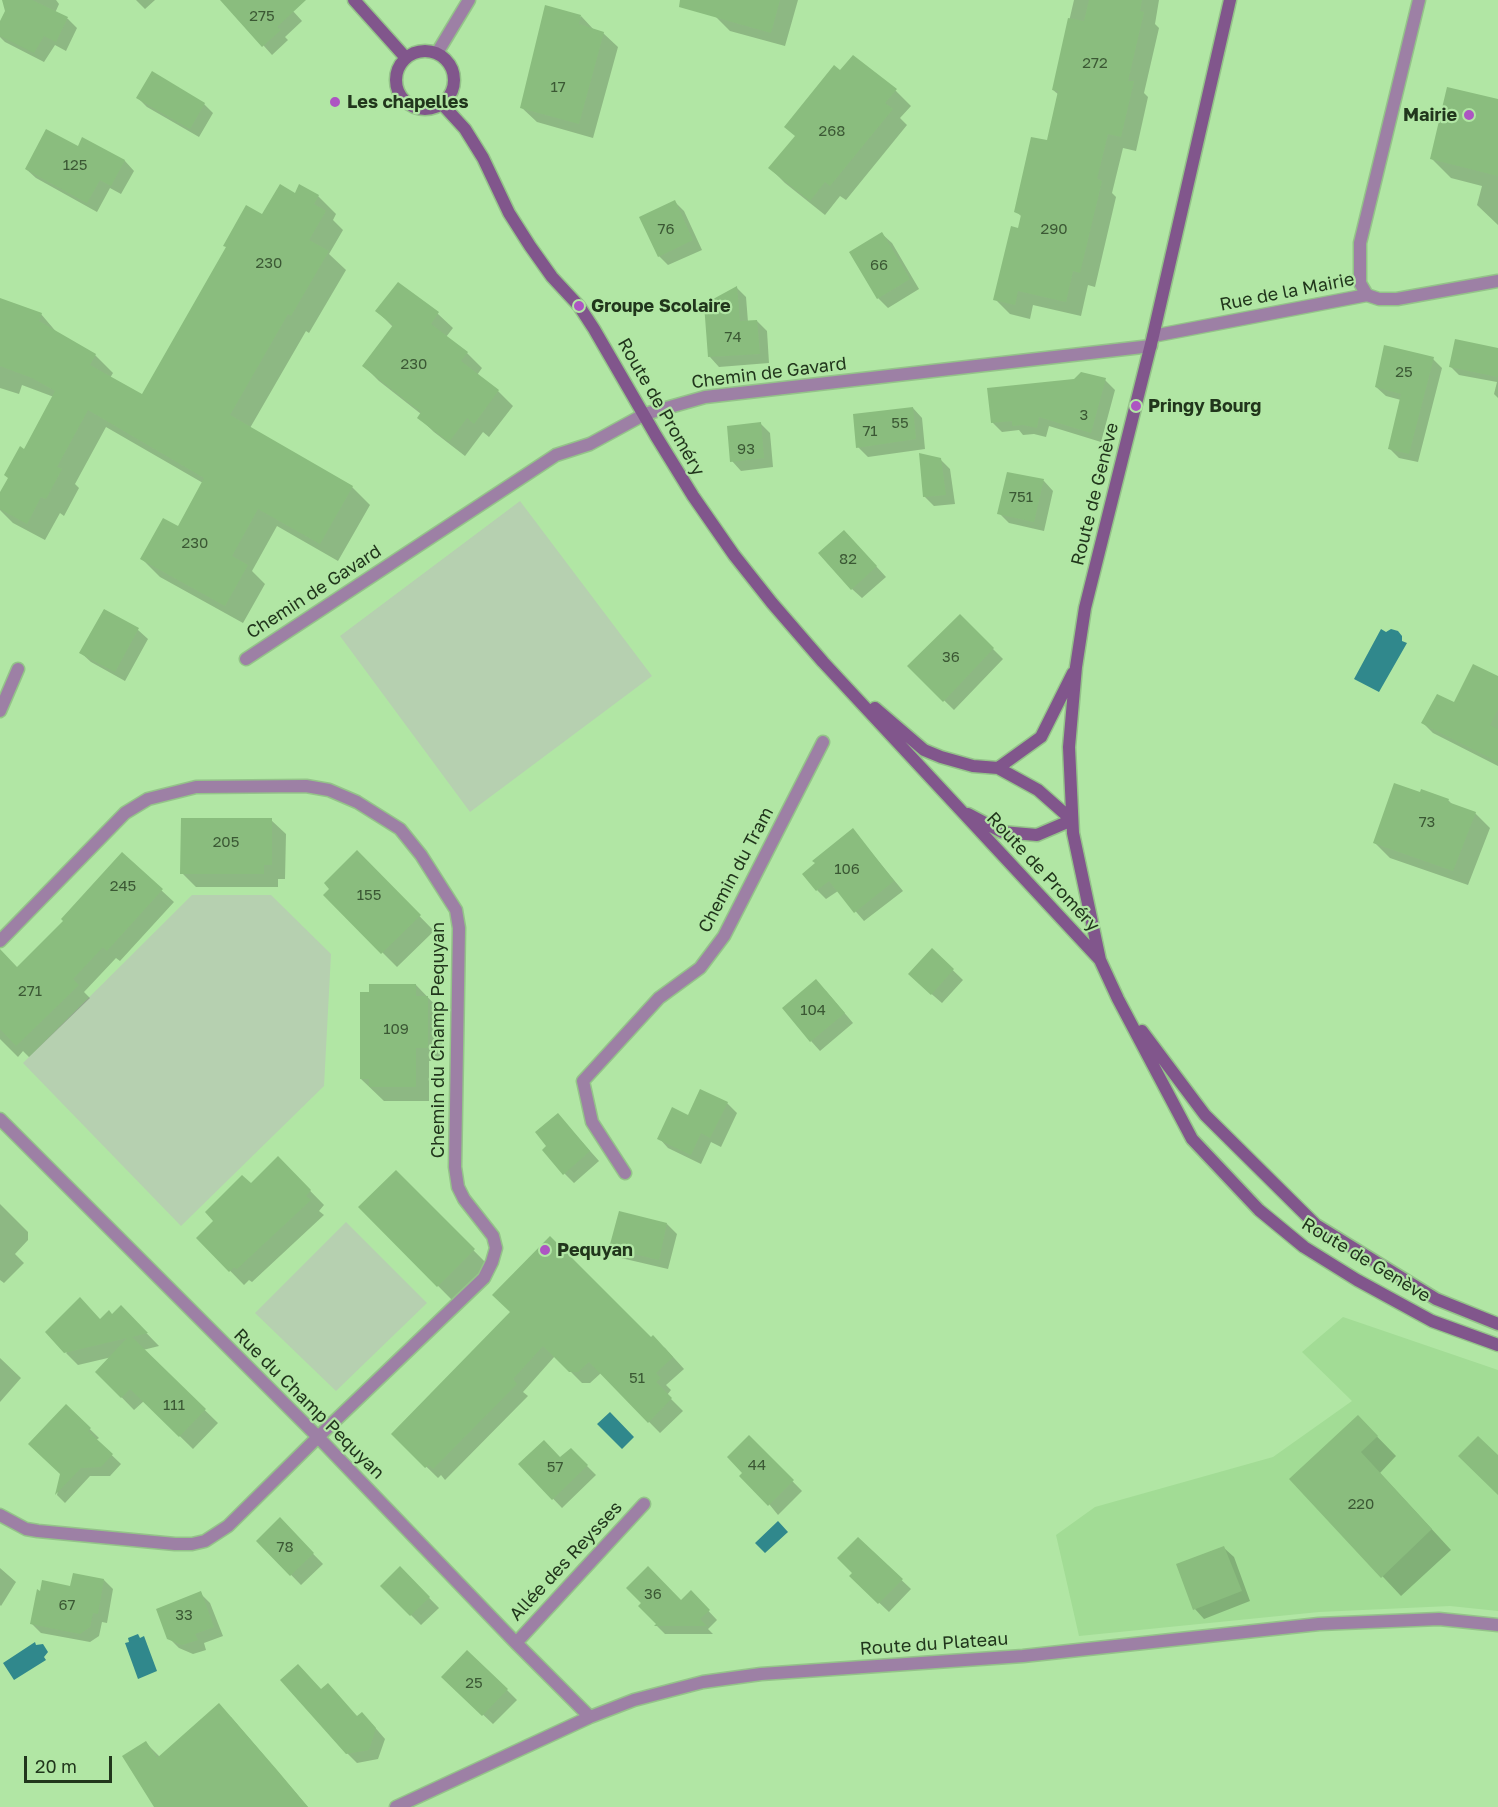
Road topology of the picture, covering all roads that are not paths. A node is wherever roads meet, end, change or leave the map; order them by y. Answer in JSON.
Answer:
{"nodes":[{"id":1,"x":354,"y":0,"type":"edge"},
{"id":2,"x":469,"y":0,"type":"edge"},
{"id":3,"x":1230,"y":0,"type":"edge"},
{"id":4,"x":1419,"y":0,"type":"edge"},
{"id":5,"x":437,"y":53,"type":"junction"},
{"id":6,"x":406,"y":58,"type":"junction"},
{"id":7,"x":442,"y":104,"type":"junction"},
{"id":8,"x":1498,"y":281,"type":"edge"},
{"id":9,"x":1367,"y":295,"type":"junction"},
{"id":10,"x":1152,"y":341,"type":"junction"},
{"id":11,"x":645,"y":414,"type":"junction"},
{"id":12,"x":246,"y":659,"type":"dead end"},
{"id":13,"x":823,"y":662,"type":"junction"},
{"id":14,"x":1077,"y":667,"type":"junction"},
{"id":15,"x":18,"y":669,"type":"dead end"},
{"id":16,"x":0,"y":711,"type":"edge"},
{"id":17,"x":823,"y":742,"type":"dead end"},
{"id":18,"x":998,"y":768,"type":"junction"},
{"id":19,"x":959,"y":809,"type":"junction"},
{"id":20,"x":1072,"y":820,"type":"junction"},
{"id":21,"x":0,"y":941,"type":"edge"},
{"id":22,"x":1100,"y":960,"type":"junction"},
{"id":23,"x":1118,"y":999,"type":"junction"},
{"id":24,"x":0,"y":1119,"type":"edge"},
{"id":25,"x":625,"y":1173,"type":"dead end"},
{"id":26,"x":1498,"y":1324,"type":"edge"},
{"id":27,"x":1498,"y":1345,"type":"edge"},
{"id":28,"x":318,"y":1437,"type":"junction"},
{"id":29,"x":644,"y":1504,"type":"dead end"},
{"id":30,"x":0,"y":1515,"type":"edge"},
{"id":31,"x":1498,"y":1624,"type":"edge"},
{"id":32,"x":516,"y":1643,"type":"junction"},
{"id":33,"x":590,"y":1717,"type":"junction"},
{"id":34,"x":396,"y":1807,"type":"edge"}],
"edges":[{"from":1,"to":6,"type":"main road"},
{"from":2,"to":5,"type":"street"},
{"from":3,"to":10,"type":"main road","name":"Route de Genève"},
{"from":4,"to":9,"type":"street"},
{"from":5,"to":6,"type":"main road"},
{"from":5,"to":7,"type":"main road"},
{"from":6,"to":7,"type":"main road"},
{"from":7,"to":11,"type":"main road","name":"Route de Proméry"},
{"from":8,"to":9,"type":"street","name":"Rue de la Mairie"},
{"from":9,"to":10,"type":"street","name":"Rue de la Mairie"},
{"from":10,"to":11,"type":"street","name":"Chemin de Gavard"},
{"from":10,"to":14,"type":"main road","name":"Route de Genève"},
{"from":11,"to":12,"type":"street","name":"Chemin de Gavard"},
{"from":11,"to":13,"type":"main road","name":"Route de Proméry"},
{"from":13,"to":18,"type":"main road","name":"Route de Proméry"},
{"from":13,"to":19,"type":"main road","name":"Route de Proméry"},
{"from":14,"to":18,"type":"main road"},
{"from":14,"to":20,"type":"main road","name":"Route de Genève"},
{"from":15,"to":16,"type":"street"},
{"from":17,"to":25,"type":"street","name":"Chemin du Tram"},
{"from":18,"to":20,"type":"main road","name":"Route de Proméry"},
{"from":19,"to":20,"type":"main road","name":"Route de Proméry"},
{"from":19,"to":22,"type":"main road","name":"Route de Proméry"},
{"from":20,"to":22,"type":"main road","name":"Route de Genève"},
{"from":21,"to":28,"type":"street","name":"Chemin du Champ Pequyan"},
{"from":22,"to":23,"type":"main road","name":"Route de Genève"},
{"from":23,"to":26,"type":"main road","name":"Route de Genève"},
{"from":23,"to":27,"type":"main road","name":"Route de Genève"},
{"from":24,"to":28,"type":"street","name":"Rue du Champ Pequyan"},
{"from":28,"to":30,"type":"street","name":"Chemin du Champ Pequyan"},
{"from":28,"to":32,"type":"street","name":"Rue du Champ Pequyan"},
{"from":29,"to":32,"type":"street","name":"Allée des Reysses"},
{"from":31,"to":33,"type":"street","name":"Route du Plateau"},
{"from":32,"to":33,"type":"street","name":"Rue du Champ Pequyan"},
{"from":33,"to":34,"type":"street","name":"Route du Plateau"}]}
